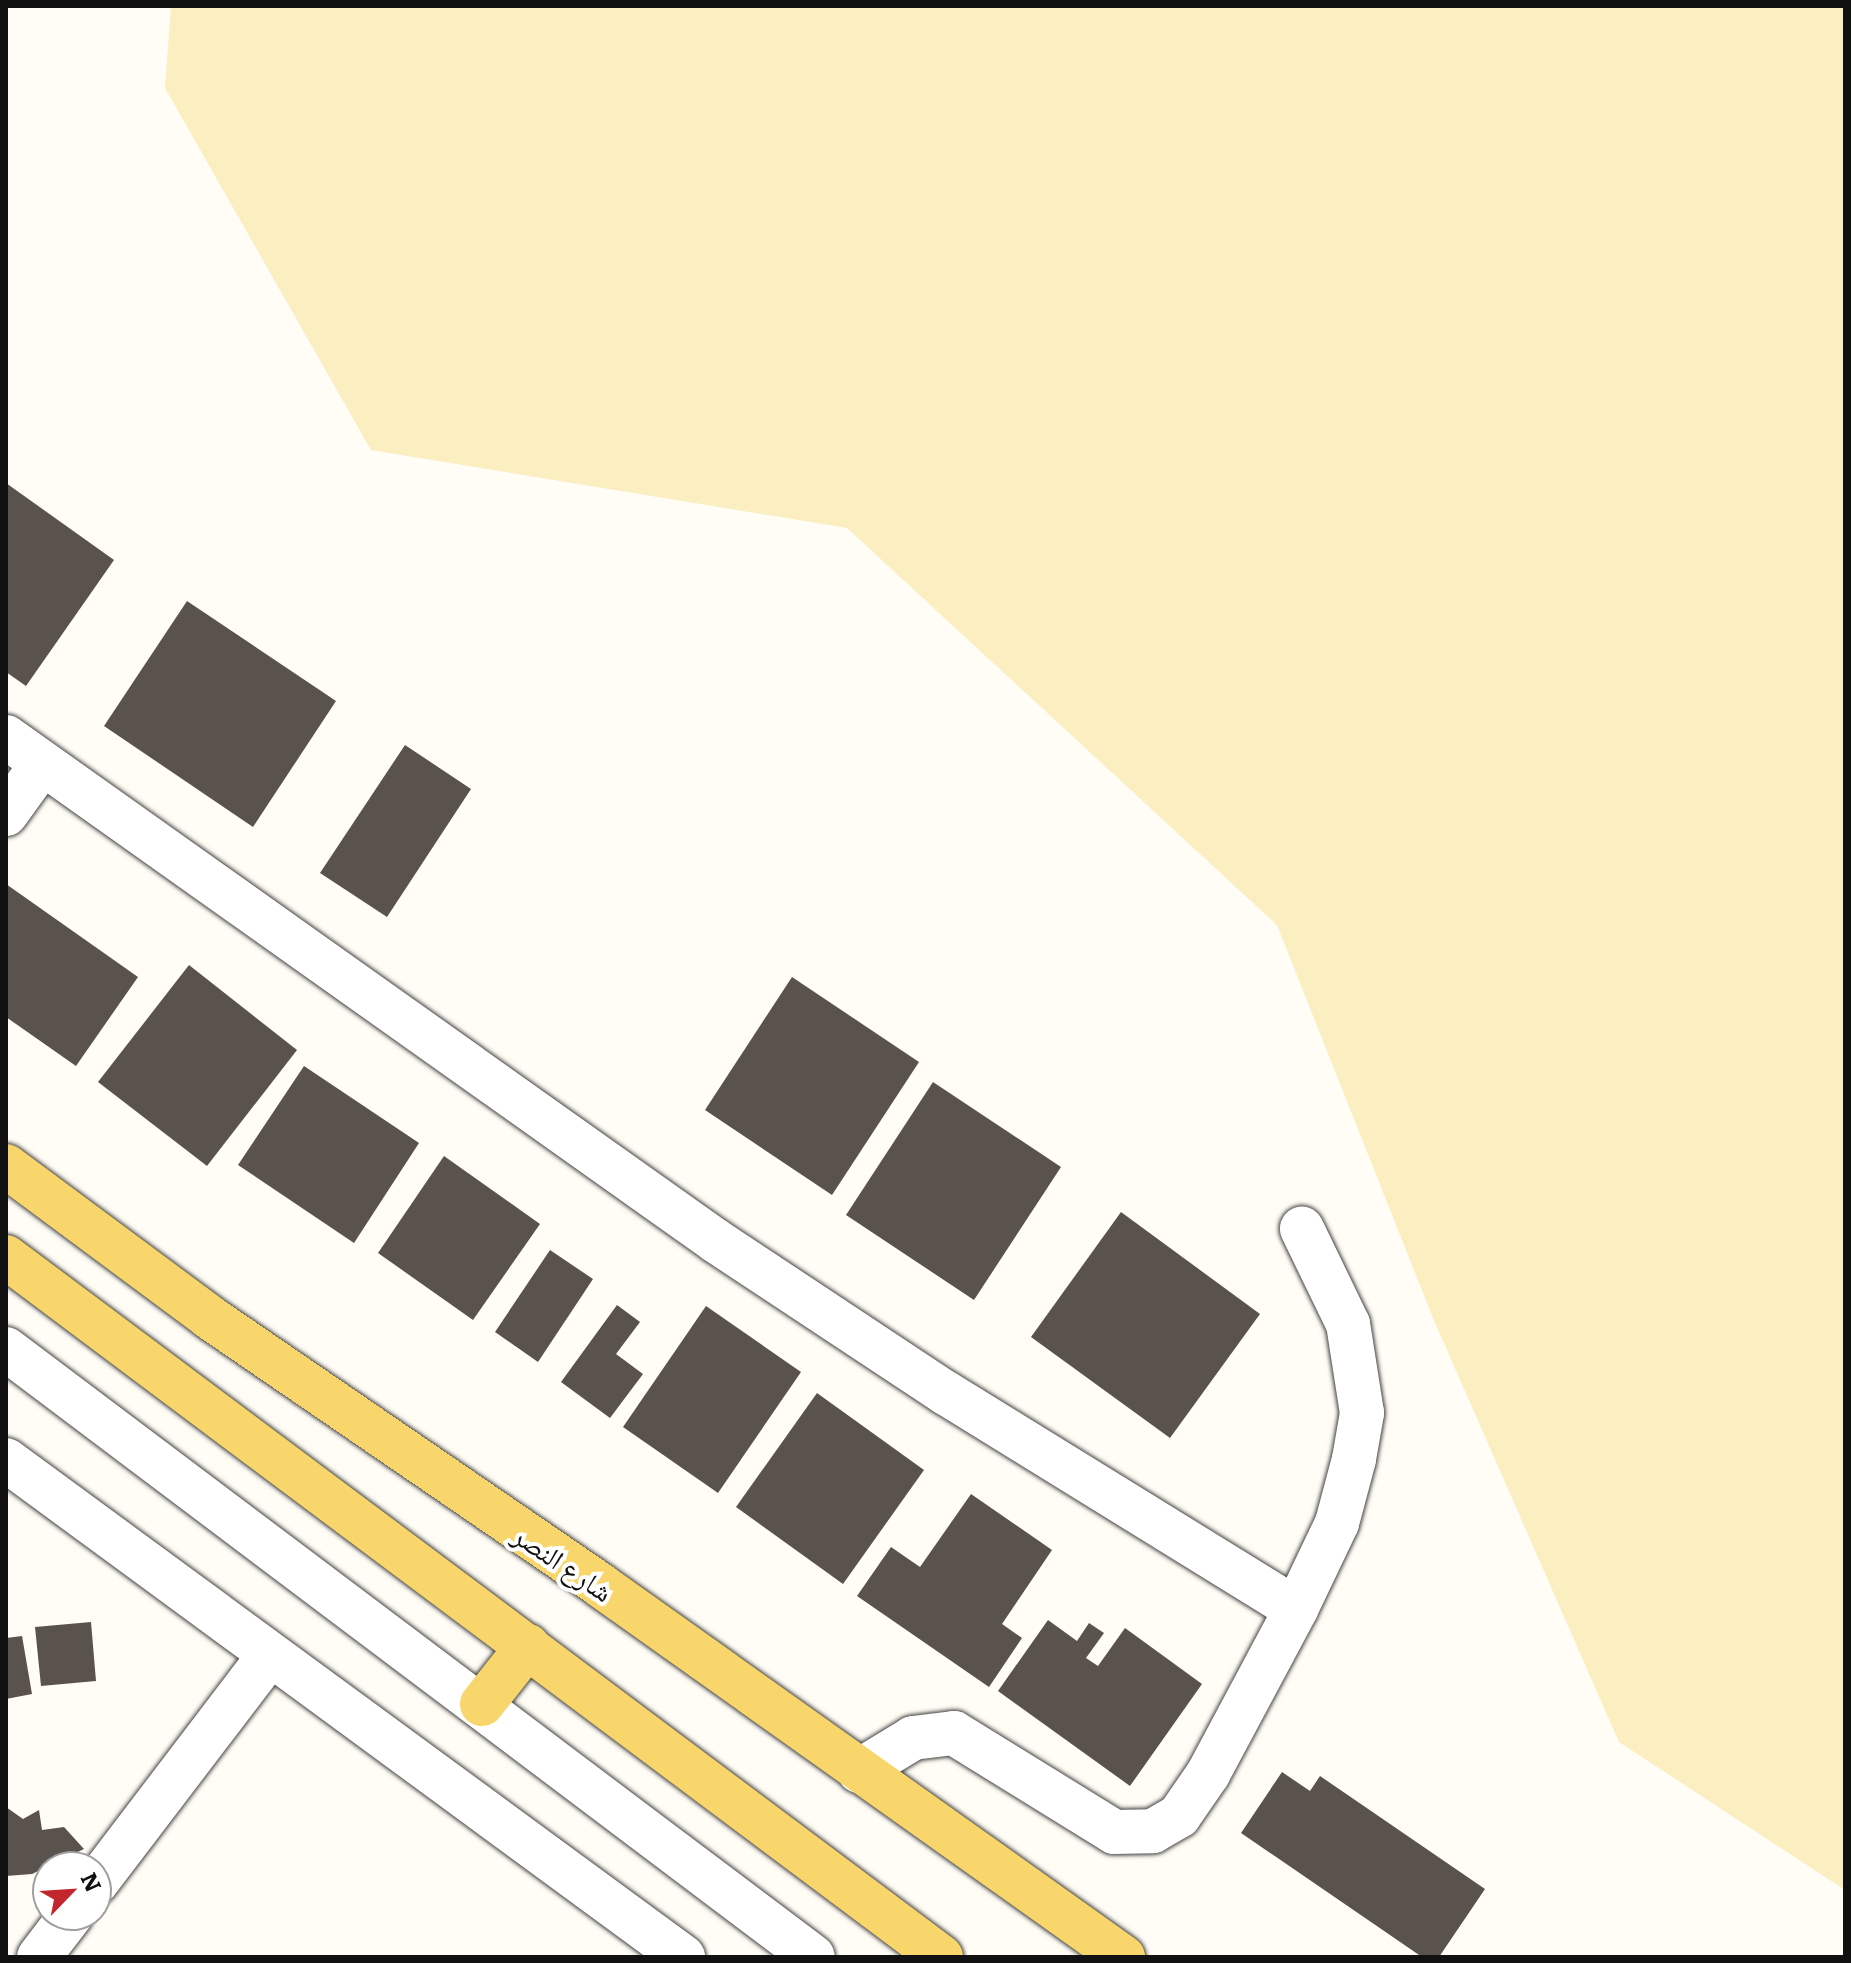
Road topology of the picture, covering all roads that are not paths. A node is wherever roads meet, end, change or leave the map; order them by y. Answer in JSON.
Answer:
{"nodes":[{"id":1,"x":6,"y":737,"type":"edge"},
{"id":2,"x":42,"y":764,"type":"junction"},
{"id":3,"x":6,"y":814,"type":"edge"},
{"id":4,"x":6,"y":1166,"type":"edge"},
{"id":5,"x":1302,"y":1229,"type":"dead end"},
{"id":6,"x":6,"y":1257,"type":"edge"},
{"id":7,"x":11,"y":1364,"type":"edge"},
{"id":8,"x":6,"y":1460,"type":"edge"},
{"id":9,"x":1296,"y":1609,"type":"junction"},
{"id":10,"x":528,"y":1646,"type":"junction"},
{"id":11,"x":268,"y":1657,"type":"junction"},
{"id":12,"x":482,"y":1704,"type":"junction"},
{"id":13,"x":859,"y":1771,"type":"junction"},
{"id":14,"x":112,"y":1862,"type":"edge"},
{"id":15,"x":59,"y":1931,"type":"edge"},
{"id":16,"x":39,"y":1957,"type":"edge"},
{"id":17,"x":683,"y":1957,"type":"edge"},
{"id":18,"x":813,"y":1957,"type":"edge"},
{"id":19,"x":941,"y":1957,"type":"edge"},
{"id":20,"x":1123,"y":1957,"type":"edge"}],
"edges":[{"from":1,"to":2,"type":"street"},
{"from":2,"to":3,"type":"street"},
{"from":2,"to":9,"type":"street"},
{"from":4,"to":13,"type":"main road","name":"شارع النصر"},
{"from":5,"to":9,"type":"street"},
{"from":6,"to":10,"type":"main road"},
{"from":7,"to":12,"type":"street"},
{"from":8,"to":11,"type":"street"},
{"from":9,"to":13,"type":"street"},
{"from":10,"to":12,"type":"main road"},
{"from":10,"to":19,"type":"main road"},
{"from":11,"to":14,"type":"street"},
{"from":11,"to":17,"type":"street"},
{"from":12,"to":18,"type":"street"},
{"from":13,"to":20,"type":"main road","name":"شارع النصر"},
{"from":15,"to":16,"type":"street"}]}
